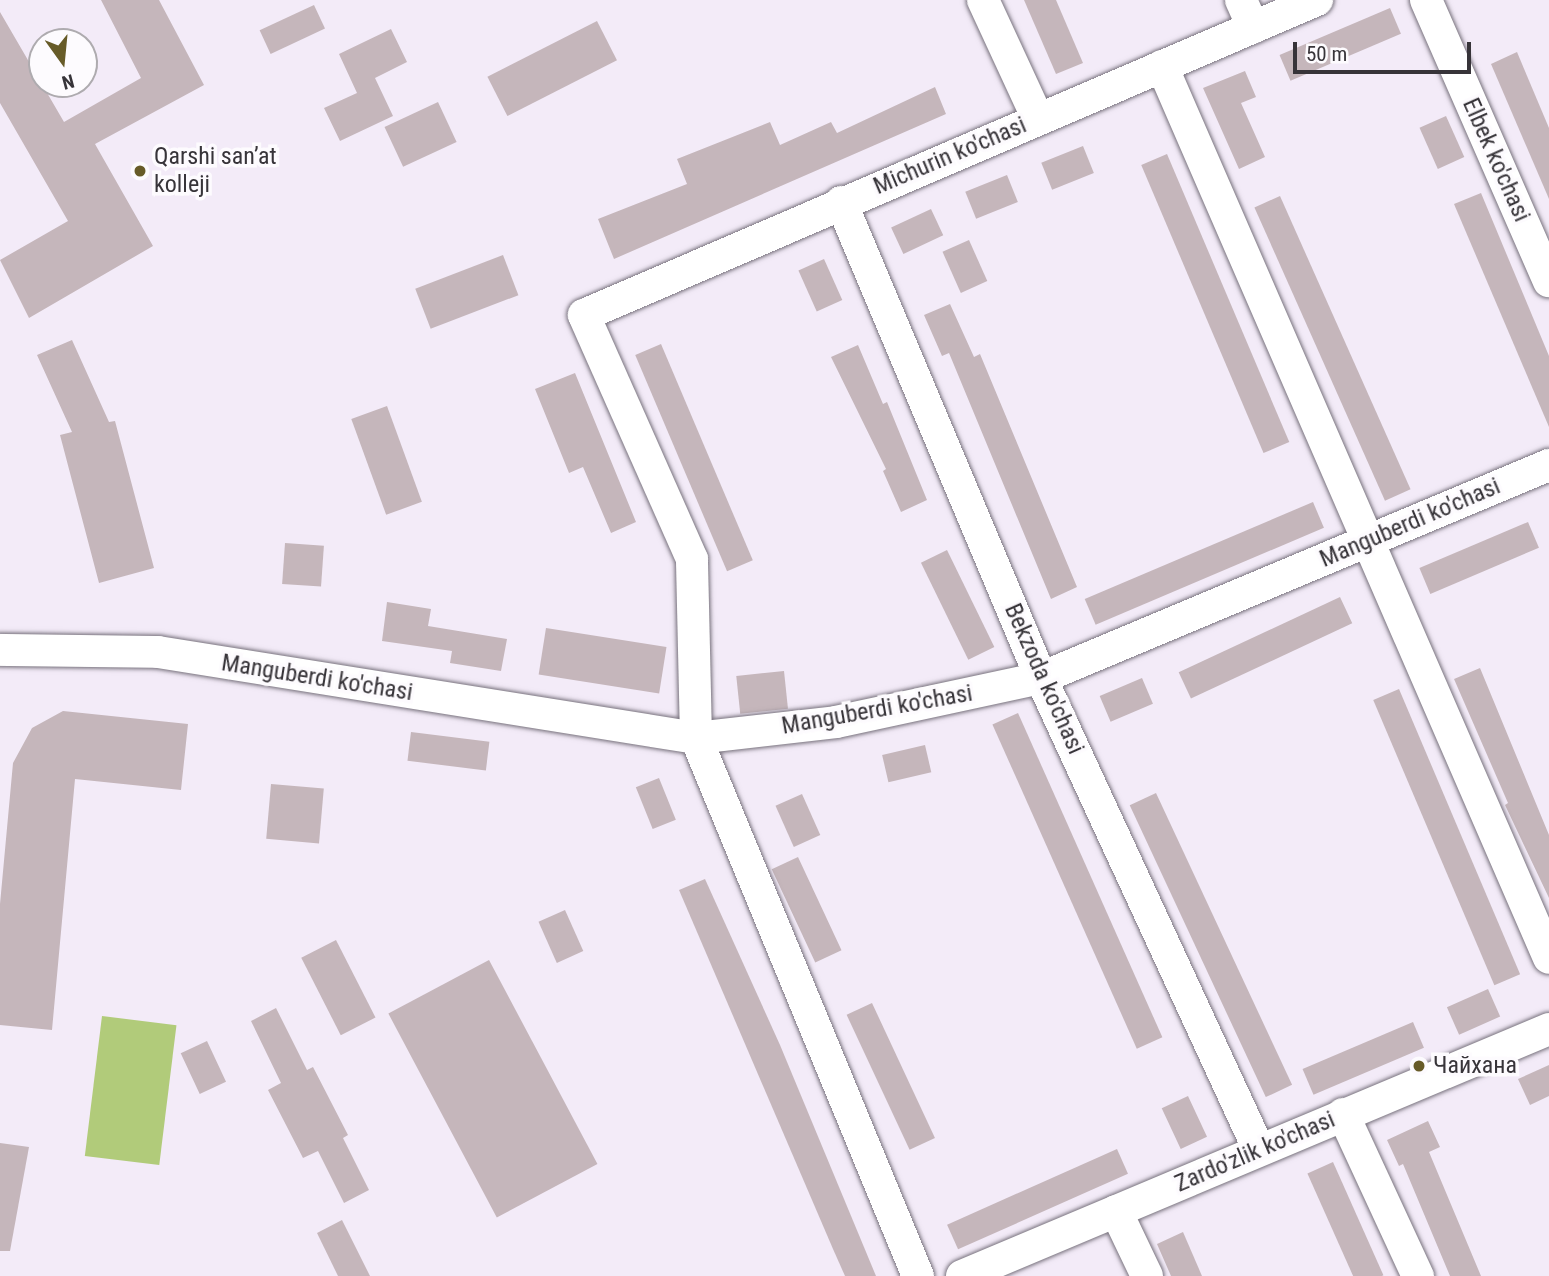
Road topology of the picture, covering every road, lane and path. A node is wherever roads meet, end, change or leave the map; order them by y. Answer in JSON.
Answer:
{"nodes":[{"id":1,"x":983,"y":0,"type":"edge"},
{"id":2,"x":1317,"y":0,"type":"edge"},
{"id":3,"x":1426,"y":0,"type":"edge"},
{"id":4,"x":1247,"y":14,"type":"edge"},
{"id":5,"x":1162,"y":66,"type":"junction"},
{"id":6,"x":1038,"y":119,"type":"junction"},
{"id":7,"x":841,"y":202,"type":"junction"},
{"id":8,"x":1549,"y":281,"type":"edge"},
{"id":9,"x":1549,"y":465,"type":"edge"},
{"id":10,"x":1365,"y":542,"type":"junction"},
{"id":11,"x":0,"y":650,"type":"edge"},
{"id":12,"x":1041,"y":678,"type":"junction"},
{"id":13,"x":696,"y":738,"type":"junction"},
{"id":14,"x":1549,"y":958,"type":"edge"},
{"id":15,"x":1549,"y":1029,"type":"edge"},
{"id":16,"x":1343,"y":1114,"type":"junction"},
{"id":17,"x":1259,"y":1150,"type":"junction"},
{"id":18,"x":1116,"y":1211,"type":"junction"},
{"id":19,"x":918,"y":1276,"type":"edge"},
{"id":20,"x":962,"y":1276,"type":"edge"},
{"id":21,"x":1147,"y":1276,"type":"edge"},
{"id":22,"x":1418,"y":1276,"type":"edge"}],
"edges":[{"from":1,"to":6,"type":"street"},
{"from":2,"to":4,"type":"street","name":"Michurin ko'chasi"},
{"from":3,"to":8,"type":"street","name":"Elbek ko'chasi"},
{"from":4,"to":5,"type":"street","name":"Michurin ko'chasi"},
{"from":5,"to":6,"type":"street","name":"Michurin ko'chasi"},
{"from":5,"to":10,"type":"street"},
{"from":6,"to":7,"type":"street","name":"Michurin ko'chasi"},
{"from":7,"to":12,"type":"street","name":"Bekzoda ko'chasi"},
{"from":7,"to":13,"type":"street","name":"Michurin ko'chasi"},
{"from":9,"to":10,"type":"street","name":"Manguberdi ko'chasi"},
{"from":10,"to":12,"type":"street","name":"Manguberdi ko'chasi"},
{"from":10,"to":14,"type":"street"},
{"from":11,"to":13,"type":"street","name":"Manguberdi ko'chasi"},
{"from":12,"to":13,"type":"street","name":"Manguberdi ko'chasi"},
{"from":12,"to":17,"type":"street","name":"Bekzoda ko'chasi"},
{"from":13,"to":19,"type":"street"},
{"from":15,"to":16,"type":"street","name":"Zardo'zlik ko'chasi"},
{"from":16,"to":17,"type":"street","name":"Zardo'zlik ko'chasi"},
{"from":16,"to":22,"type":"street"},
{"from":17,"to":18,"type":"street","name":"Zardo'zlik ko'chasi"},
{"from":18,"to":20,"type":"street","name":"Zardo'zlik ko'chasi"},
{"from":18,"to":21,"type":"street"}]}
